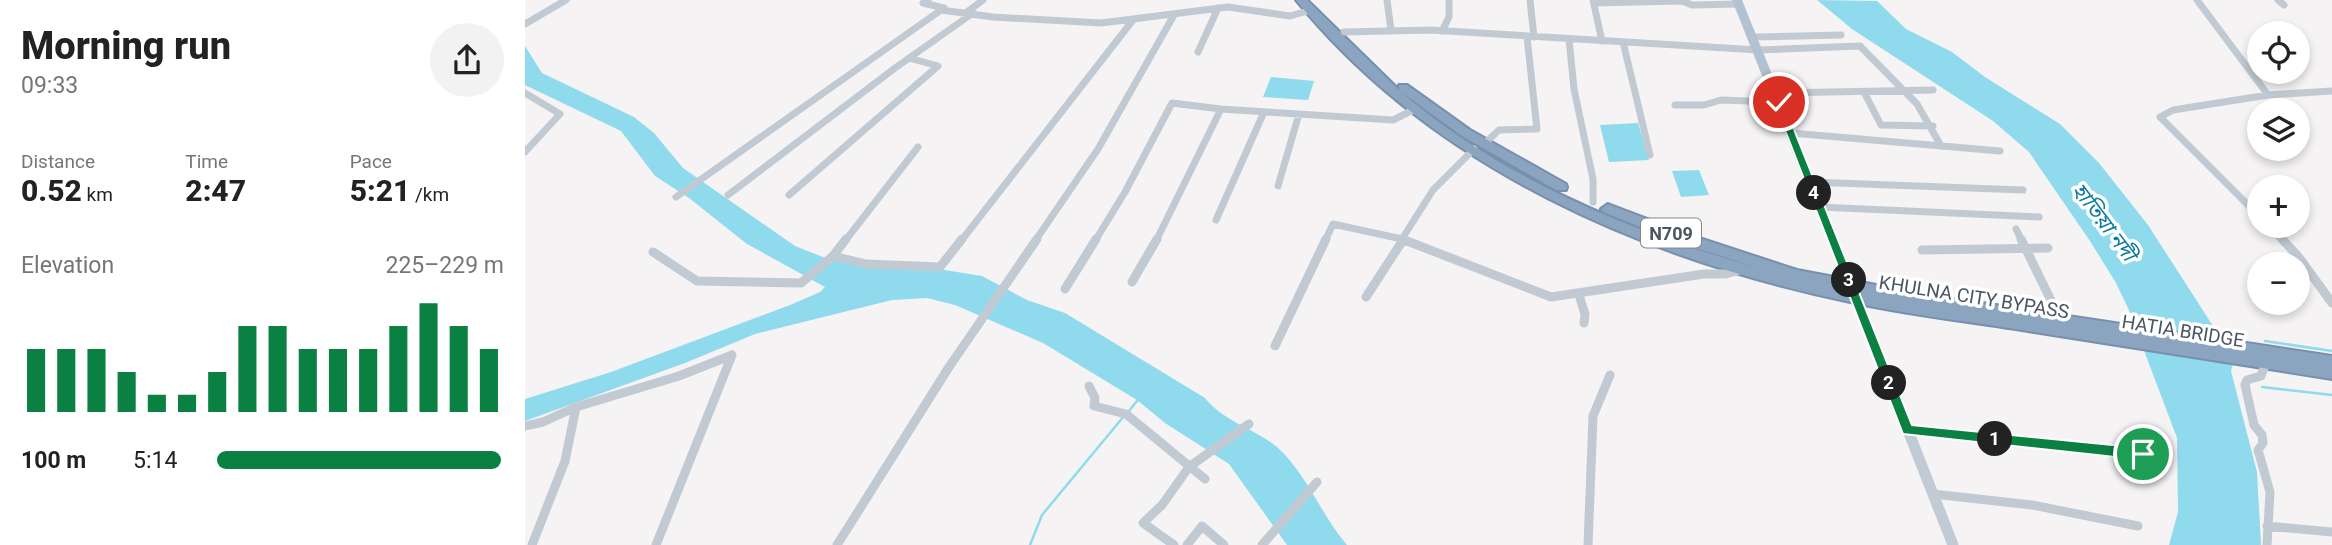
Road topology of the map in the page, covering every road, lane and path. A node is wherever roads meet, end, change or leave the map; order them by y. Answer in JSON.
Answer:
{"nodes":[{"id":1,"x":566,"y":0,"type":"edge"},
{"id":2,"x":915,"y":0,"type":"edge"},
{"id":3,"x":983,"y":0,"type":"edge"},
{"id":4,"x":1301,"y":0,"type":"edge"},
{"id":5,"x":1387,"y":0,"type":"edge"},
{"id":6,"x":1449,"y":0,"type":"edge"},
{"id":7,"x":1530,"y":0,"type":"edge"},
{"id":8,"x":2197,"y":0,"type":"edge"},
{"id":9,"x":1594,"y":1,"type":"edge"},
{"id":10,"x":926,"y":2,"type":"edge"},
{"id":11,"x":1738,"y":2,"type":"edge"},
{"id":12,"x":1311,"y":5,"type":"edge"},
{"id":13,"x":1218,"y":8,"type":"junction"},
{"id":14,"x":947,"y":9,"type":"junction"},
{"id":15,"x":970,"y":13,"type":"junction"},
{"id":16,"x":1174,"y":15,"type":"junction"},
{"id":17,"x":1133,"y":20,"type":"junction"},
{"id":18,"x":525,"y":24,"type":"edge"},
{"id":19,"x":1391,"y":30,"type":"junction"},
{"id":20,"x":1344,"y":32,"type":"junction"},
{"id":21,"x":1442,"y":32,"type":"junction"},
{"id":22,"x":1841,"y":35,"type":"dead end"},
{"id":23,"x":1530,"y":37,"type":"junction"},
{"id":24,"x":1753,"y":37,"type":"junction"},
{"id":25,"x":1569,"y":39,"type":"junction"},
{"id":26,"x":1602,"y":41,"type":"junction"},
{"id":27,"x":1623,"y":42,"type":"junction"},
{"id":28,"x":1758,"y":50,"type":"junction"},
{"id":29,"x":1198,"y":52,"type":"dead end"},
{"id":30,"x":909,"y":58,"type":"junction"},
{"id":31,"x":1933,"y":90,"type":"dead end"},
{"id":32,"x":1908,"y":91,"type":"junction"},
{"id":33,"x":2332,"y":91,"type":"edge"},
{"id":34,"x":1864,"y":92,"type":"junction"},
{"id":35,"x":525,"y":93,"type":"edge"},
{"id":36,"x":2266,"y":93,"type":"junction"},
{"id":37,"x":1777,"y":98,"type":"junction"},
{"id":38,"x":1675,"y":105,"type":"dead end"},
{"id":39,"x":1221,"y":109,"type":"junction"},
{"id":40,"x":1415,"y":109,"type":"junction"},
{"id":41,"x":1264,"y":112,"type":"junction"},
{"id":42,"x":1299,"y":114,"type":"junction"},
{"id":43,"x":1933,"y":126,"type":"junction"},
{"id":44,"x":1791,"y":133,"type":"junction"},
{"id":45,"x":1941,"y":146,"type":"junction"},
{"id":46,"x":918,"y":147,"type":"dead end"},
{"id":47,"x":1479,"y":147,"type":"junction"},
{"id":48,"x":2000,"y":151,"type":"dead end"},
{"id":49,"x":525,"y":152,"type":"edge"},
{"id":50,"x":1650,"y":155,"type":"dead end"},
{"id":51,"x":1810,"y":182,"type":"junction"},
{"id":52,"x":1277,"y":186,"type":"dead end"},
{"id":53,"x":2023,"y":190,"type":"dead end"},
{"id":54,"x":728,"y":195,"type":"dead end"},
{"id":55,"x":789,"y":195,"type":"dead end"},
{"id":56,"x":678,"y":196,"type":"dead end"},
{"id":57,"x":1593,"y":202,"type":"junction"},
{"id":58,"x":2247,"y":204,"type":"edge"},
{"id":59,"x":1820,"y":208,"type":"junction"},
{"id":60,"x":2039,"y":217,"type":"dead end"},
{"id":61,"x":1216,"y":220,"type":"dead end"},
{"id":62,"x":2016,"y":229,"type":"dead end"},
{"id":63,"x":2281,"y":238,"type":"edge"},
{"id":64,"x":1403,"y":239,"type":"junction"},
{"id":65,"x":2027,"y":248,"type":"junction"},
{"id":66,"x":2047,"y":248,"type":"dead end"},
{"id":67,"x":1923,"y":250,"type":"dead end"},
{"id":68,"x":653,"y":252,"type":"dead end"},
{"id":69,"x":832,"y":257,"type":"junction"},
{"id":70,"x":1744,"y":268,"type":"junction"},
{"id":71,"x":1132,"y":282,"type":"dead end"},
{"id":72,"x":1065,"y":289,"type":"dead end"},
{"id":73,"x":2328,"y":290,"type":"edge"},
{"id":74,"x":1853,"y":291,"type":"junction"},
{"id":75,"x":1579,"y":295,"type":"junction"},
{"id":76,"x":1366,"y":297,"type":"dead end"},
{"id":77,"x":2332,"y":303,"type":"edge"},
{"id":78,"x":2061,"y":320,"type":"junction"},
{"id":79,"x":1584,"y":323,"type":"dead end"},
{"id":80,"x":2095,"y":331,"type":"junction"},
{"id":81,"x":1275,"y":346,"type":"dead end"},
{"id":82,"x":2262,"y":358,"type":"junction"},
{"id":83,"x":2332,"y":362,"type":"edge"},
{"id":84,"x":2332,"y":373,"type":"edge"},
{"id":85,"x":1610,"y":375,"type":"dead end"},
{"id":86,"x":1089,"y":386,"type":"dead end"},
{"id":87,"x":576,"y":407,"type":"junction"},
{"id":88,"x":1247,"y":425,"type":"dead end"},
{"id":89,"x":525,"y":426,"type":"edge"},
{"id":90,"x":1908,"y":430,"type":"junction"},
{"id":91,"x":2143,"y":454,"type":"dead end"},
{"id":92,"x":1189,"y":467,"type":"junction"},
{"id":93,"x":1205,"y":479,"type":"dead end"},
{"id":94,"x":1315,"y":484,"type":"dead end"},
{"id":95,"x":1933,"y":494,"type":"junction"},
{"id":96,"x":2138,"y":526,"type":"dead end"},
{"id":97,"x":2267,"y":526,"type":"junction"},
{"id":98,"x":2332,"y":533,"type":"edge"},
{"id":99,"x":1268,"y":537,"type":"edge"},
{"id":100,"x":532,"y":545,"type":"edge"},
{"id":101,"x":656,"y":545,"type":"edge"},
{"id":102,"x":837,"y":545,"type":"edge"},
{"id":103,"x":1174,"y":545,"type":"edge"},
{"id":104,"x":1187,"y":545,"type":"edge"},
{"id":105,"x":1224,"y":545,"type":"edge"},
{"id":106,"x":1276,"y":545,"type":"edge"},
{"id":107,"x":1588,"y":545,"type":"edge"},
{"id":108,"x":1953,"y":545,"type":"edge"},
{"id":109,"x":2267,"y":545,"type":"edge"}],
"edges":[{"from":1,"to":18,"type":"street"},
{"from":2,"to":10,"type":"street"},
{"from":3,"to":15,"type":"street"},
{"from":4,"to":12,"type":"highway","name":"KHULNA CITY BYPASS","number":"N709"},
{"from":5,"to":19,"type":"street"},
{"from":6,"to":21,"type":"street"},
{"from":7,"to":23,"type":"street"},
{"from":8,"to":36,"type":"street"},
{"from":9,"to":11,"type":"street"},
{"from":9,"to":26,"type":"street"},
{"from":10,"to":14,"type":"street"},
{"from":11,"to":24,"type":"main road"},
{"from":12,"to":13,"type":"street"},
{"from":12,"to":20,"type":"highway","name":"KHULNA CITY BYPASS","number":"N709"},
{"from":12,"to":40,"type":"highway","name":"KHULNA CITY BYPASS","number":"N709"},
{"from":13,"to":16,"type":"street"},
{"from":13,"to":29,"type":"street"},
{"from":14,"to":15,"type":"street"},
{"from":14,"to":56,"type":"street"},
{"from":15,"to":17,"type":"street"},
{"from":15,"to":30,"type":"street"},
{"from":16,"to":17,"type":"street"},
{"from":16,"to":102,"type":"street"},
{"from":17,"to":69,"type":"street"},
{"from":19,"to":20,"type":"street"},
{"from":19,"to":21,"type":"street"},
{"from":20,"to":47,"type":"highway","name":"KHULNA CITY BYPASS","number":"N709"},
{"from":21,"to":23,"type":"street"},
{"from":22,"to":24,"type":"street"},
{"from":23,"to":25,"type":"street"},
{"from":23,"to":47,"type":"street"},
{"from":24,"to":28,"type":"main road"},
{"from":25,"to":26,"type":"street"},
{"from":25,"to":57,"type":"street"},
{"from":26,"to":27,"type":"street"},
{"from":27,"to":28,"type":"street"},
{"from":27,"to":50,"type":"street"},
{"from":28,"to":32,"type":"street"},
{"from":28,"to":37,"type":"main road"},
{"from":30,"to":54,"type":"street"},
{"from":30,"to":55,"type":"street"},
{"from":31,"to":32,"type":"street"},
{"from":32,"to":34,"type":"street"},
{"from":32,"to":43,"type":"street"},
{"from":33,"to":36,"type":"street"},
{"from":34,"to":37,"type":"street"},
{"from":34,"to":43,"type":"street"},
{"from":35,"to":49,"type":"street"},
{"from":36,"to":58,"type":"street"},
{"from":37,"to":38,"type":"street"},
{"from":37,"to":44,"type":"main road"},
{"from":39,"to":41,"type":"street"},
{"from":39,"to":71,"type":"street"},
{"from":39,"to":72,"type":"street"},
{"from":40,"to":42,"type":"street"},
{"from":40,"to":47,"type":"highway","name":"KHULNA CITY BYPASS","number":"N709"},
{"from":41,"to":42,"type":"street"},
{"from":41,"to":61,"type":"street"},
{"from":42,"to":52,"type":"street"},
{"from":43,"to":45,"type":"street"},
{"from":44,"to":45,"type":"street"},
{"from":44,"to":51,"type":"main road"},
{"from":45,"to":48,"type":"street"},
{"from":46,"to":69,"type":"street"},
{"from":47,"to":57,"type":"highway","name":"KHULNA CITY BYPASS","number":"N709"},
{"from":47,"to":64,"type":"street"},
{"from":47,"to":70,"type":"highway","name":"KHULNA CITY BYPASS","number":"N709"},
{"from":51,"to":53,"type":"street"},
{"from":51,"to":59,"type":"main road"},
{"from":57,"to":74,"type":"highway","name":"KHULNA CITY BYPASS","number":"N709"},
{"from":59,"to":60,"type":"street"},
{"from":59,"to":74,"type":"main road"},
{"from":62,"to":65,"type":"street"},
{"from":63,"to":73,"type":"street"},
{"from":64,"to":75,"type":"street"},
{"from":64,"to":76,"type":"street"},
{"from":64,"to":81,"type":"street"},
{"from":65,"to":66,"type":"street"},
{"from":65,"to":67,"type":"street"},
{"from":65,"to":78,"type":"street"},
{"from":68,"to":69,"type":"street"},
{"from":70,"to":74,"type":"highway","name":"KHULNA CITY BYPASS","number":"N709"},
{"from":70,"to":75,"type":"street"},
{"from":73,"to":77,"type":"street"},
{"from":74,"to":78,"type":"highway","name":"KHULNA CITY BYPASS","number":"N709"},
{"from":74,"to":80,"type":"highway","name":"KHULNA CITY BYPASS","number":"N709"},
{"from":74,"to":90,"type":"street"},
{"from":75,"to":79,"type":"street"},
{"from":78,"to":80,"type":"highway","name":"KHULNA CITY BYPASS","number":"N709"},
{"from":80,"to":82,"type":"highway","name":"HATIA BRIDGE","number":"N709"},
{"from":82,"to":83,"type":"highway","number":"N709"},
{"from":82,"to":84,"type":"highway","number":"N709"},
{"from":82,"to":97,"type":"street"},
{"from":85,"to":107,"type":"street"},
{"from":86,"to":92,"type":"street"},
{"from":87,"to":89,"type":"street"},
{"from":87,"to":100,"type":"street"},
{"from":87,"to":101,"type":"street"},
{"from":88,"to":92,"type":"street"},
{"from":90,"to":91,"type":"street"},
{"from":90,"to":95,"type":"street"},
{"from":92,"to":93,"type":"street"},
{"from":92,"to":103,"type":"street"},
{"from":94,"to":99,"type":"street"},
{"from":95,"to":96,"type":"street"},
{"from":95,"to":108,"type":"street"},
{"from":97,"to":98,"type":"street"},
{"from":97,"to":109,"type":"street"},
{"from":99,"to":106,"type":"street"},
{"from":104,"to":105,"type":"street"}]}
